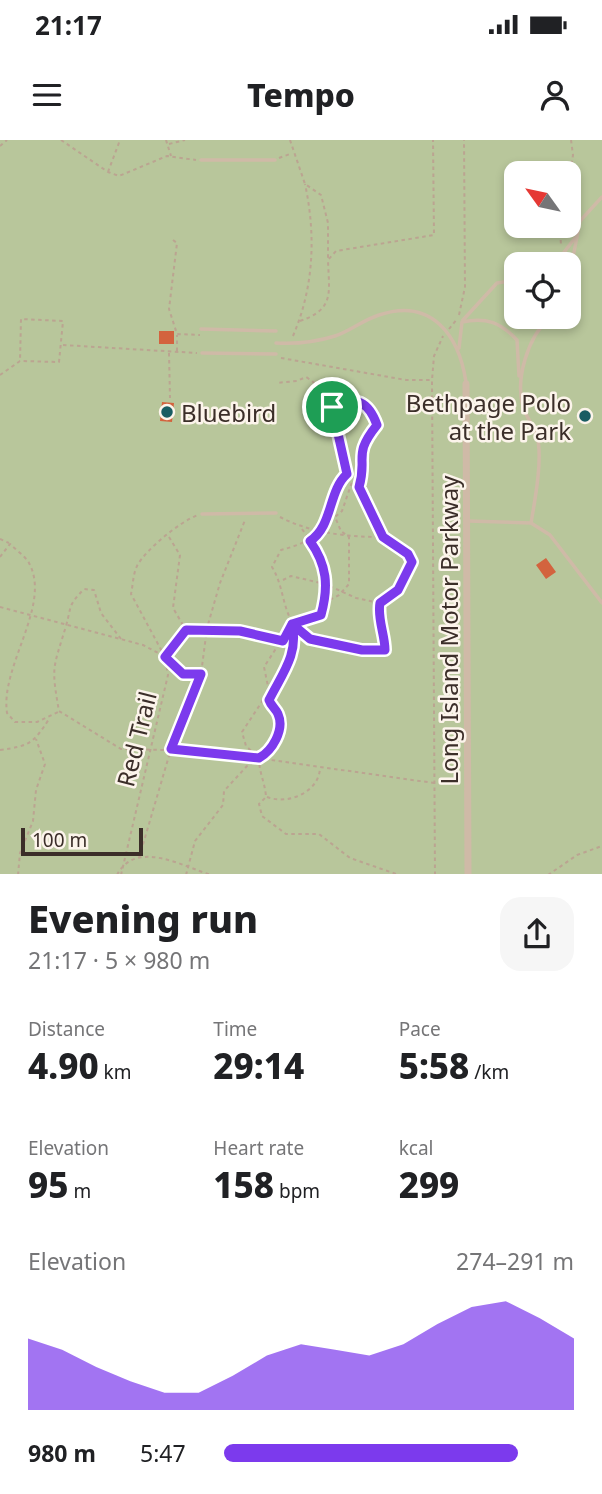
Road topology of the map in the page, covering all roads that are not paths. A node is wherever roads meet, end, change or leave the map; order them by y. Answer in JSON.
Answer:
{"nodes":[{"id":1,"x":201,"y":160,"type":"road end"},
{"id":2,"x":275,"y":160,"type":"road end"},
{"id":3,"x":602,"y":197,"type":"edge"},
{"id":4,"x":581,"y":220,"type":"edge"},
{"id":5,"x":504,"y":282,"type":"edge"},
{"id":6,"x":462,"y":322,"type":"junction"},
{"id":7,"x":201,"y":329,"type":"dead end"},
{"id":8,"x":540,"y":329,"type":"edge"},
{"id":9,"x":275,"y":331,"type":"dead end"},
{"id":10,"x":275,"y":342,"type":"dead end"},
{"id":11,"x":459,"y":349,"type":"junction"},
{"id":12,"x":202,"y":353,"type":"road end"},
{"id":13,"x":276,"y":356,"type":"road end"},
{"id":14,"x":519,"y":382,"type":"junction"},
{"id":15,"x":466,"y":384,"type":"joint"},
{"id":16,"x":202,"y":514,"type":"road end"},
{"id":17,"x":278,"y":515,"type":"road end"},
{"id":18,"x":466,"y":521,"type":"junction"},
{"id":19,"x":531,"y":523,"type":"junction"},
{"id":20,"x":602,"y":603,"type":"edge"},
{"id":21,"x":468,"y":874,"type":"edge"}],
"edges":[{"from":1,"to":2,"type":"lane"},
{"from":3,"to":4,"type":"lane"},
{"from":5,"to":6,"type":"lane"},
{"from":6,"to":11,"type":"lane"},
{"from":6,"to":14,"type":"lane"},
{"from":7,"to":9,"type":"lane"},
{"from":8,"to":14,"type":"lane"},
{"from":10,"to":11,"type":"lane"},
{"from":11,"to":15,"type":"lane"},
{"from":12,"to":13,"type":"lane"},
{"from":14,"to":19,"type":"lane"},
{"from":15,"to":18,"type":"street","name":"Long Island Motor Parkway"},
{"from":16,"to":17,"type":"lane"},
{"from":18,"to":19,"type":"lane"},
{"from":18,"to":21,"type":"street","name":"Long Island Motor Parkway"},
{"from":19,"to":20,"type":"lane"}]}
